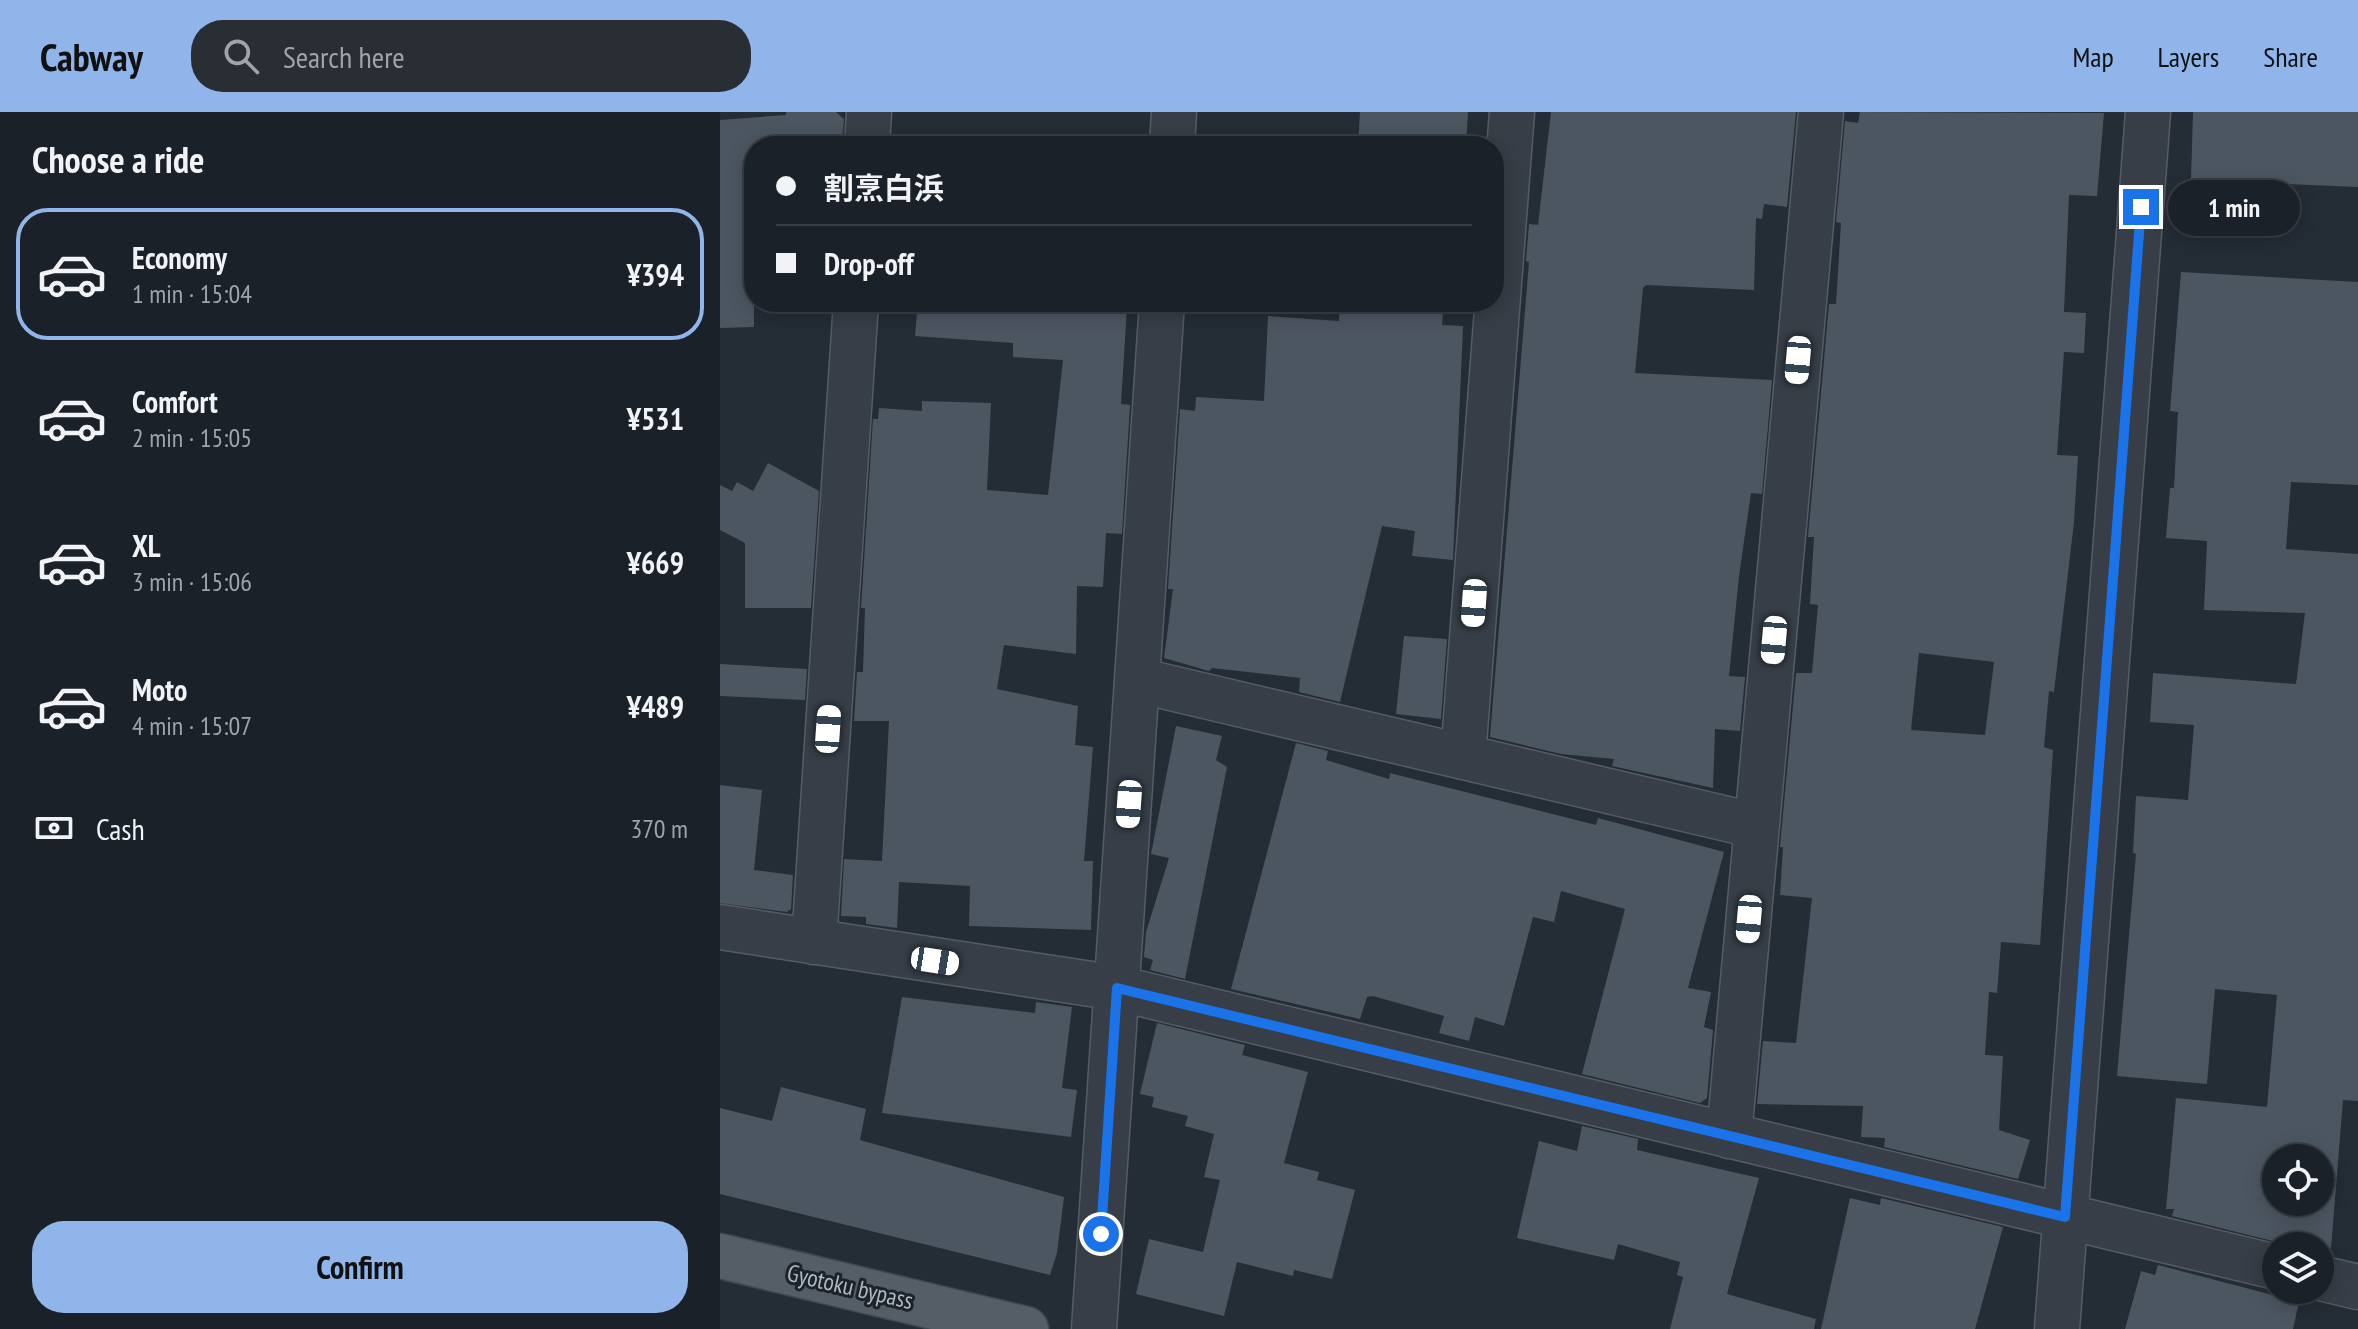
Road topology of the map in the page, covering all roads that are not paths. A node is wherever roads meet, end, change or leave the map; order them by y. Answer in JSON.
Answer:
{"nodes":[{"id":1,"x":869,"y":112,"type":"edge"},
{"id":2,"x":1174,"y":112,"type":"edge"},
{"id":3,"x":1512,"y":112,"type":"edge"},
{"id":4,"x":1821,"y":112,"type":"edge"},
{"id":5,"x":2148,"y":112,"type":"edge"},
{"id":6,"x":868,"y":136,"type":"edge"},
{"id":7,"x":1173,"y":136,"type":"edge"},
{"id":8,"x":1504,"y":217,"type":"edge"},
{"id":9,"x":855,"y":312,"type":"edge"},
{"id":10,"x":1161,"y":312,"type":"edge"},
{"id":11,"x":1497,"y":312,"type":"edge"},
{"id":12,"x":1137,"y":680,"type":"junction"},
{"id":13,"x":1463,"y":757,"type":"junction"},
{"id":14,"x":1757,"y":826,"type":"junction"},
{"id":15,"x":720,"y":927,"type":"edge"},
{"id":16,"x":814,"y":942,"type":"junction"},
{"id":17,"x":1117,"y":988,"type":"junction"},
{"id":18,"x":1729,"y":1136,"type":"junction"},
{"id":19,"x":2065,"y":1217,"type":"junction"},
{"id":20,"x":720,"y":1256,"type":"edge"},
{"id":21,"x":2262,"y":1264,"type":"edge"},
{"id":22,"x":2334,"y":1281,"type":"edge"},
{"id":23,"x":2358,"y":1287,"type":"edge"},
{"id":24,"x":1026,"y":1329,"type":"edge"},
{"id":25,"x":1094,"y":1329,"type":"edge"},
{"id":26,"x":2057,"y":1329,"type":"edge"}],
"edges":[{"from":1,"to":6,"type":"street"},
{"from":2,"to":7,"type":"street"},
{"from":3,"to":8,"type":"street"},
{"from":4,"to":14,"type":"street"},
{"from":5,"to":19,"type":"street"},
{"from":9,"to":16,"type":"street"},
{"from":10,"to":12,"type":"street"},
{"from":11,"to":13,"type":"street"},
{"from":12,"to":13,"type":"street"},
{"from":12,"to":17,"type":"street"},
{"from":13,"to":14,"type":"street"},
{"from":14,"to":18,"type":"street"},
{"from":15,"to":16,"type":"street"},
{"from":16,"to":17,"type":"street"},
{"from":17,"to":18,"type":"street"},
{"from":17,"to":25,"type":"street"},
{"from":18,"to":19,"type":"street"},
{"from":19,"to":21,"type":"street"},
{"from":19,"to":26,"type":"street"},
{"from":20,"to":24,"type":"main road","name":"Gyotoku bypass"},
{"from":22,"to":23,"type":"street"}]}
